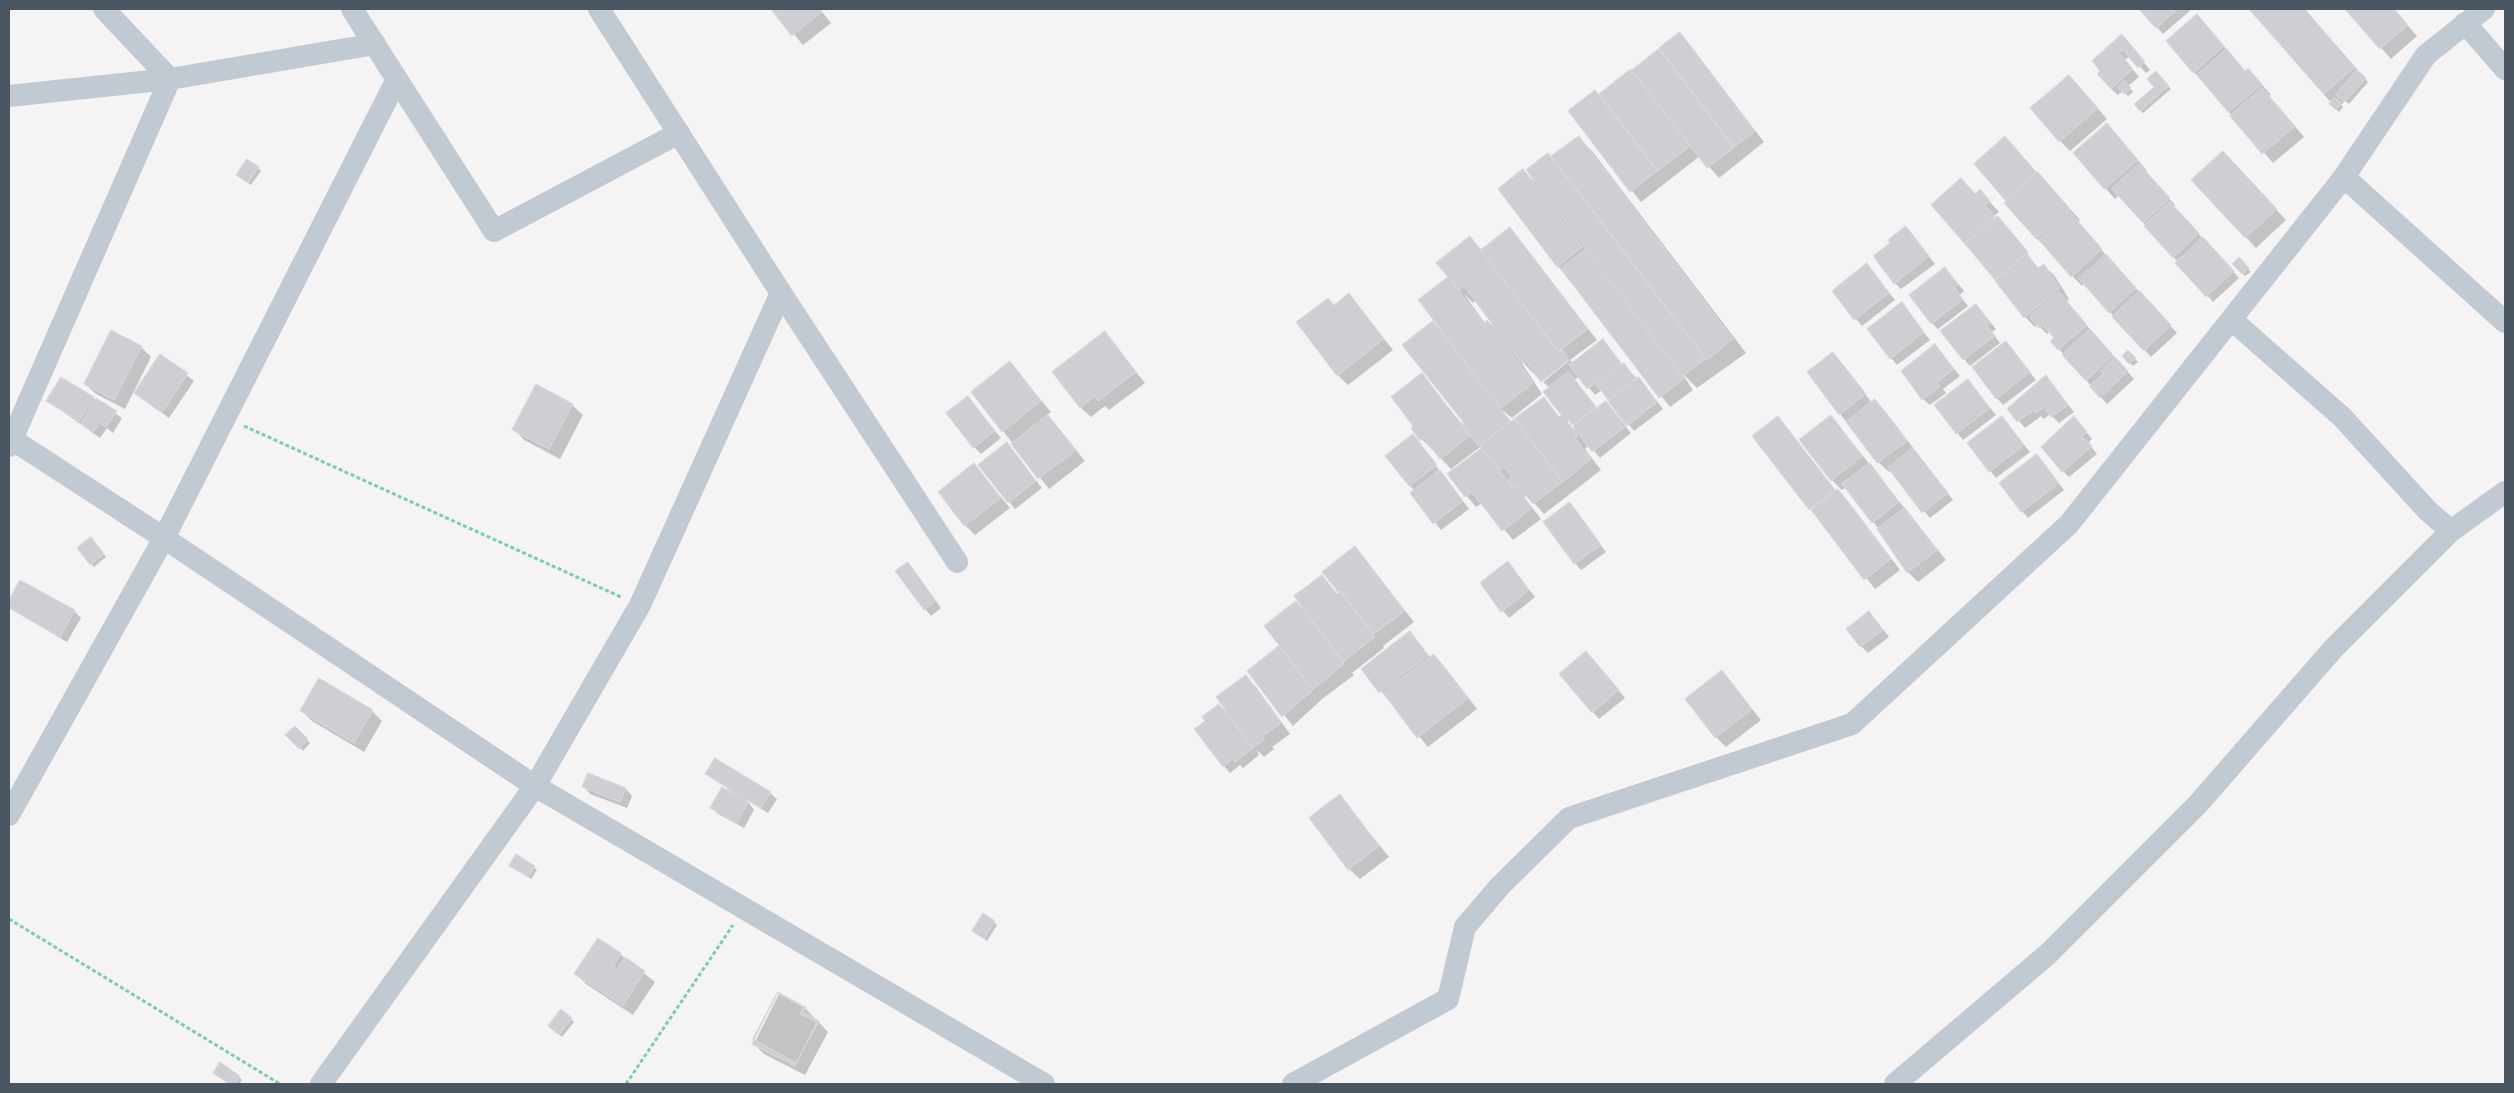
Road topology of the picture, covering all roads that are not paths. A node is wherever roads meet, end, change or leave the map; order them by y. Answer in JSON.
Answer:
{"nodes":[{"id":1,"x":104,"y":9,"type":"edge"},
{"id":2,"x":352,"y":9,"type":"edge"},
{"id":3,"x":599,"y":9,"type":"edge"},
{"id":4,"x":2484,"y":9,"type":"edge"},
{"id":5,"x":2465,"y":23,"type":"junction"},
{"id":6,"x":375,"y":44,"type":"junction"},
{"id":7,"x":2505,"y":69,"type":"edge"},
{"id":8,"x":170,"y":79,"type":"junction"},
{"id":9,"x":397,"y":79,"type":"junction"},
{"id":10,"x":9,"y":96,"type":"edge"},
{"id":11,"x":679,"y":133,"type":"junction"},
{"id":12,"x":2344,"y":178,"type":"junction"},
{"id":13,"x":781,"y":294,"type":"junction"},
{"id":14,"x":2232,"y":320,"type":"junction"},
{"id":15,"x":2505,"y":322,"type":"edge"},
{"id":16,"x":11,"y":443,"type":"edge"},
{"id":17,"x":2505,"y":492,"type":"edge"},
{"id":18,"x":2451,"y":531,"type":"junction"},
{"id":19,"x":164,"y":538,"type":"junction"},
{"id":20,"x":957,"y":562,"type":"dead end"},
{"id":21,"x":535,"y":786,"type":"junction"},
{"id":22,"x":9,"y":815,"type":"edge"},
{"id":23,"x":321,"y":1084,"type":"edge"},
{"id":24,"x":1044,"y":1084,"type":"edge"},
{"id":25,"x":1293,"y":1084,"type":"edge"},
{"id":26,"x":1894,"y":1084,"type":"edge"}],
"edges":[{"from":1,"to":8,"type":"street"},
{"from":2,"to":6,"type":"street"},
{"from":3,"to":11,"type":"street"},
{"from":4,"to":5,"type":"street"},
{"from":5,"to":7,"type":"street"},
{"from":5,"to":12,"type":"street"},
{"from":6,"to":8,"type":"street"},
{"from":6,"to":9,"type":"street"},
{"from":8,"to":10,"type":"street"},
{"from":8,"to":16,"type":"street"},
{"from":9,"to":11,"type":"street"},
{"from":9,"to":19,"type":"street"},
{"from":11,"to":13,"type":"street"},
{"from":12,"to":14,"type":"street"},
{"from":12,"to":15,"type":"street"},
{"from":13,"to":20,"type":"street"},
{"from":13,"to":21,"type":"street"},
{"from":14,"to":18,"type":"street"},
{"from":14,"to":25,"type":"street"},
{"from":16,"to":19,"type":"street"},
{"from":17,"to":18,"type":"street"},
{"from":18,"to":26,"type":"street"},
{"from":19,"to":21,"type":"street"},
{"from":19,"to":22,"type":"street"},
{"from":21,"to":23,"type":"street"},
{"from":21,"to":24,"type":"street"}]}
